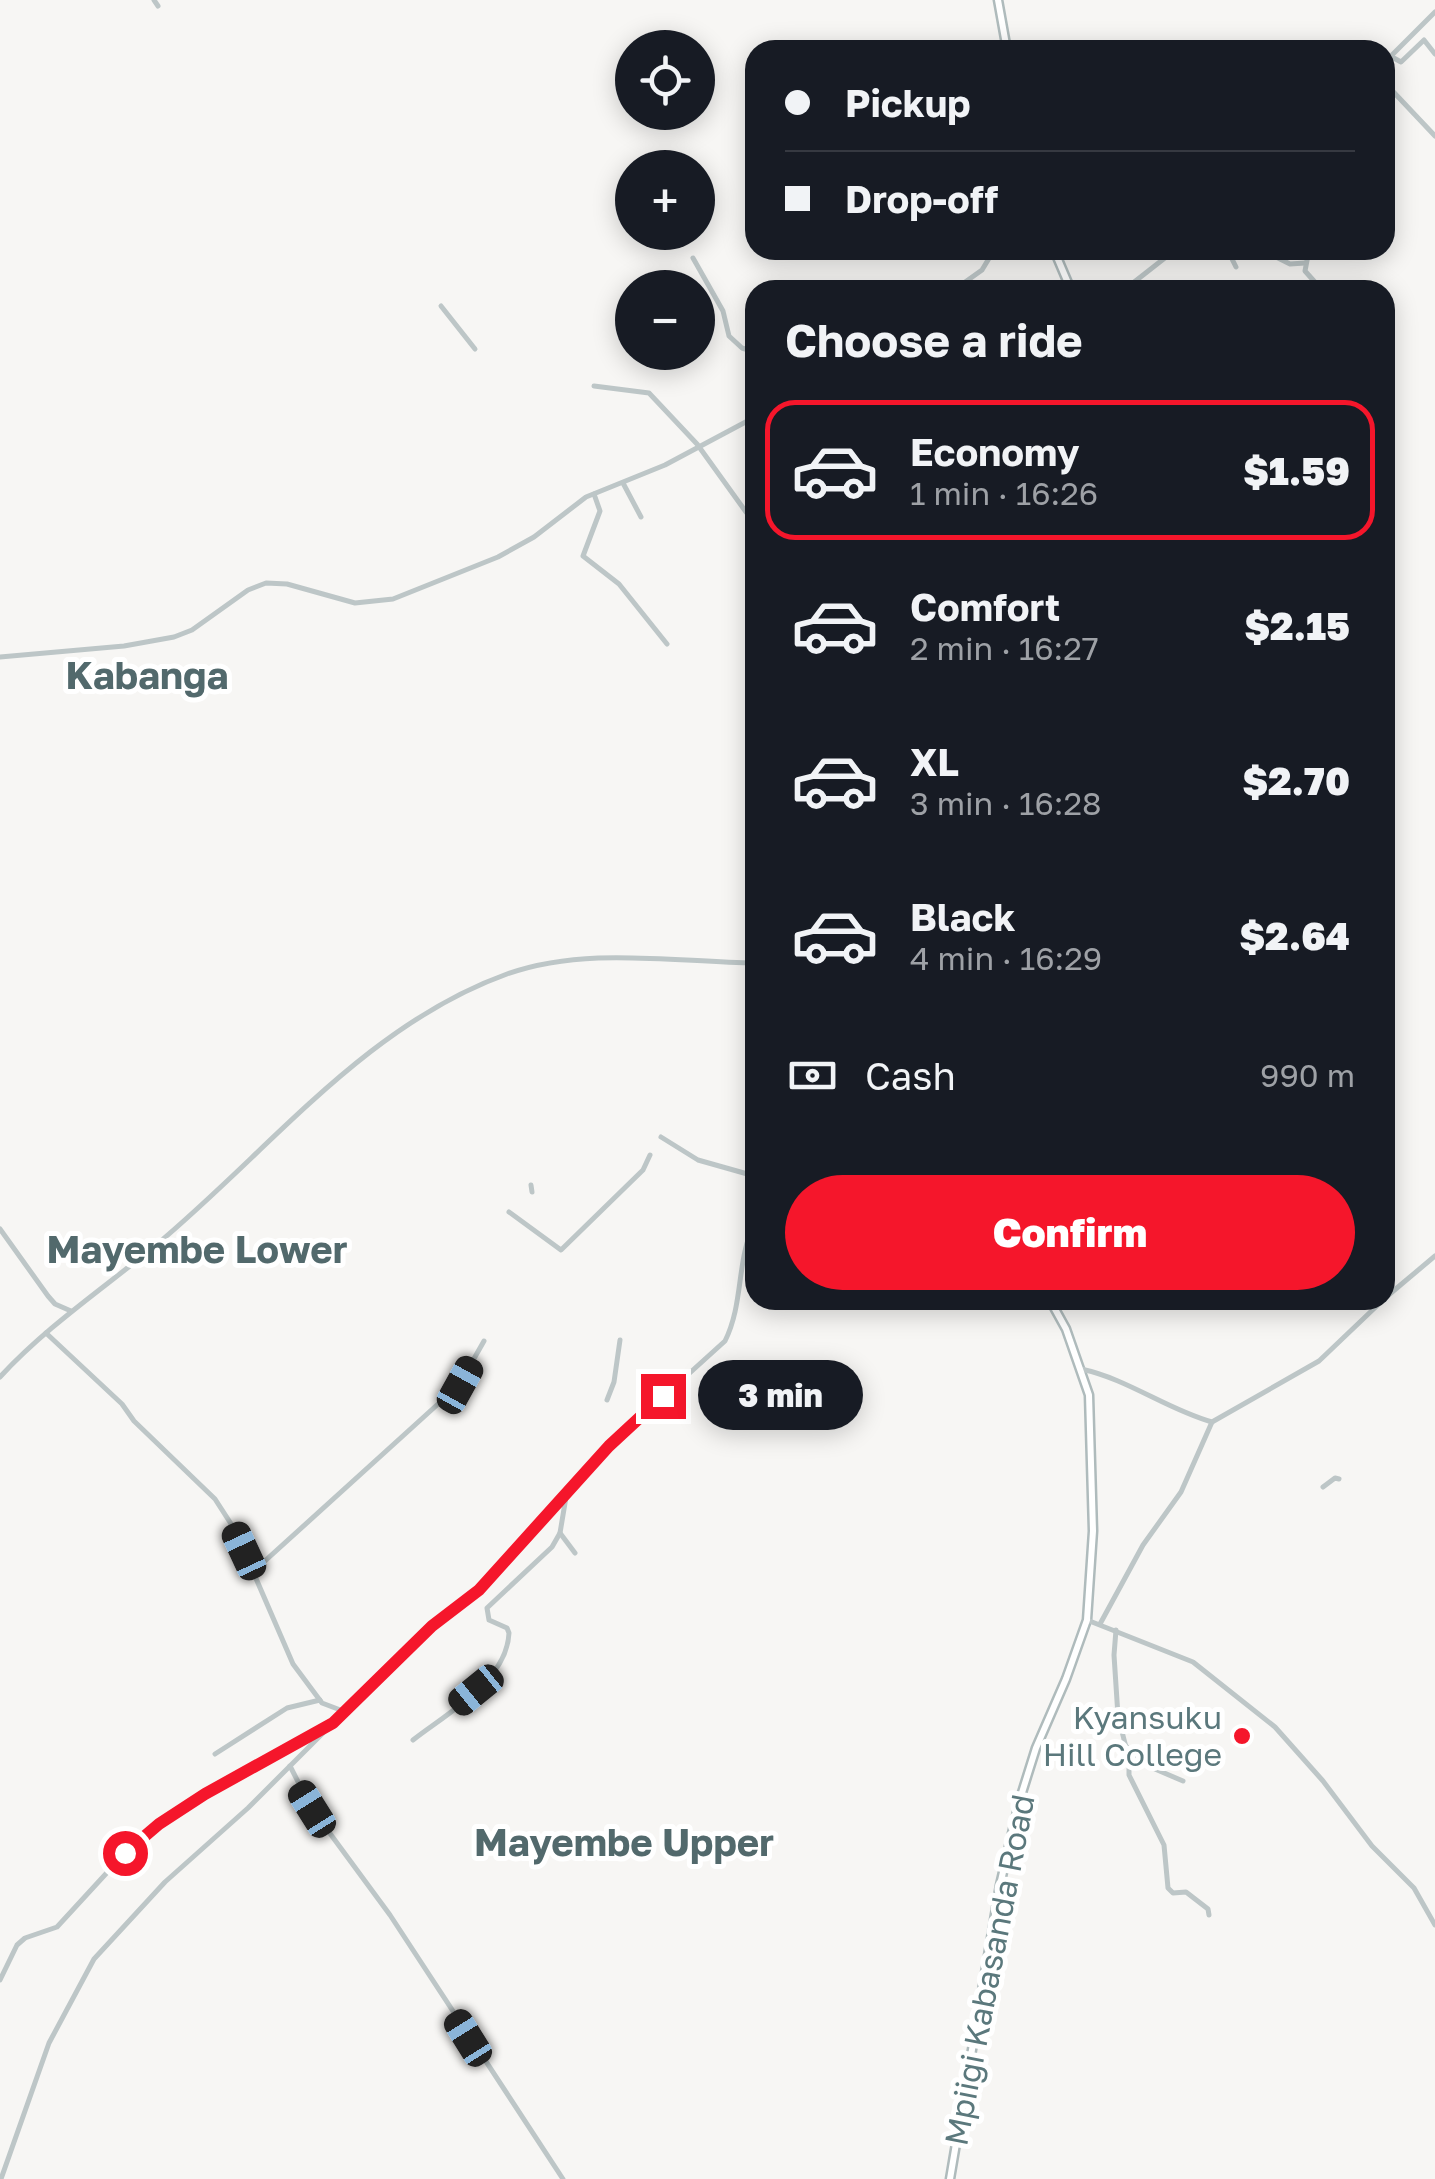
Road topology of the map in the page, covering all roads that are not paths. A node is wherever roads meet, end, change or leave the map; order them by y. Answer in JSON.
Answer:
{"nodes":[{"id":1,"x":998,"y":0,"type":"edge"},
{"id":2,"x":1435,"y":12,"type":"edge"},
{"id":3,"x":1005,"y":40,"type":"edge"},
{"id":4,"x":1395,"y":54,"type":"edge"},
{"id":5,"x":1435,"y":54,"type":"edge"},
{"id":6,"x":1395,"y":59,"type":"edge"},
{"id":7,"x":1395,"y":94,"type":"edge"},
{"id":8,"x":1435,"y":136,"type":"edge"},
{"id":9,"x":693,"y":258,"type":"dead end"},
{"id":10,"x":990,"y":260,"type":"edge"},
{"id":11,"x":1162,"y":260,"type":"edge"},
{"id":12,"x":1233,"y":260,"type":"edge"},
{"id":13,"x":1282,"y":260,"type":"edge"},
{"id":14,"x":1306,"y":260,"type":"edge"},
{"id":15,"x":1305,"y":263,"type":"junction"},
{"id":16,"x":1236,"y":267,"type":"dead end"},
{"id":17,"x":970,"y":280,"type":"edge"},
{"id":18,"x":1137,"y":280,"type":"edge"},
{"id":19,"x":1314,"y":280,"type":"edge"},
{"id":20,"x":440,"y":306,"type":"dead end"},
{"id":21,"x":475,"y":349,"type":"dead end"},
{"id":22,"x":745,"y":349,"type":"edge"},
{"id":23,"x":594,"y":386,"type":"dead end"},
{"id":24,"x":745,"y":423,"type":"edge"},
{"id":25,"x":698,"y":449,"type":"junction"},
{"id":26,"x":623,"y":483,"type":"junction"},
{"id":27,"x":594,"y":494,"type":"junction"},
{"id":28,"x":745,"y":511,"type":"edge"},
{"id":29,"x":641,"y":517,"type":"dead end"},
{"id":30,"x":667,"y":644,"type":"dead end"},
{"id":31,"x":0,"y":656,"type":"edge"},
{"id":32,"x":745,"y":963,"type":"edge"},
{"id":33,"x":661,"y":1136,"type":"dead end"},
{"id":34,"x":650,"y":1155,"type":"dead end"},
{"id":35,"x":745,"y":1173,"type":"edge"},
{"id":36,"x":508,"y":1212,"type":"dead end"},
{"id":37,"x":0,"y":1229,"type":"edge"},
{"id":38,"x":745,"y":1240,"type":"edge"},
{"id":39,"x":1435,"y":1256,"type":"edge"},
{"id":40,"x":1395,"y":1290,"type":"edge"},
{"id":41,"x":1056,"y":1310,"type":"edge"},
{"id":42,"x":1372,"y":1310,"type":"edge"},
{"id":43,"x":71,"y":1311,"type":"junction"},
{"id":44,"x":46,"y":1333,"type":"junction"},
{"id":45,"x":620,"y":1340,"type":"dead end"},
{"id":46,"x":484,"y":1341,"type":"dead end"},
{"id":47,"x":1081,"y":1369,"type":"junction"},
{"id":48,"x":0,"y":1377,"type":"edge"},
{"id":49,"x":608,"y":1400,"type":"dead end"},
{"id":50,"x":1212,"y":1422,"type":"junction"},
{"id":51,"x":1339,"y":1479,"type":"dead end"},
{"id":52,"x":1323,"y":1487,"type":"dead end"},
{"id":53,"x":566,"y":1495,"type":"junction"},
{"id":54,"x":560,"y":1533,"type":"junction"},
{"id":55,"x":575,"y":1553,"type":"dead end"},
{"id":56,"x":254,"y":1571,"type":"junction"},
{"id":57,"x":1087,"y":1620,"type":"junction"},
{"id":58,"x":1100,"y":1625,"type":"junction"},
{"id":59,"x":1116,"y":1630,"type":"junction"},
{"id":60,"x":320,"y":1700,"type":"junction"},
{"id":61,"x":346,"y":1712,"type":"junction"},
{"id":62,"x":333,"y":1723,"type":"junction"},
{"id":63,"x":413,"y":1740,"type":"dead end"},
{"id":64,"x":1126,"y":1746,"type":"junction"},
{"id":65,"x":215,"y":1754,"type":"dead end"},
{"id":66,"x":290,"y":1766,"type":"junction"},
{"id":67,"x":1183,"y":1781,"type":"dead end"},
{"id":68,"x":1209,"y":1915,"type":"dead end"},
{"id":69,"x":1435,"y":1926,"type":"edge"},
{"id":70,"x":0,"y":1980,"type":"edge"},
{"id":71,"x":1,"y":2179,"type":"edge"},
{"id":72,"x":563,"y":2179,"type":"edge"},
{"id":73,"x":950,"y":2179,"type":"edge"}],
"edges":[{"from":1,"to":3,"type":"main road"},
{"from":2,"to":4,"type":"street"},
{"from":5,"to":6,"type":"street"},
{"from":7,"to":8,"type":"street"},
{"from":9,"to":22,"type":"street"},
{"from":10,"to":17,"type":"street"},
{"from":11,"to":18,"type":"street"},
{"from":12,"to":16,"type":"street"},
{"from":13,"to":15,"type":"street"},
{"from":14,"to":15,"type":"street"},
{"from":15,"to":19,"type":"street"},
{"from":20,"to":21,"type":"street"},
{"from":23,"to":25,"type":"street"},
{"from":24,"to":25,"type":"street"},
{"from":25,"to":26,"type":"street"},
{"from":25,"to":28,"type":"street"},
{"from":26,"to":27,"type":"street"},
{"from":26,"to":29,"type":"street"},
{"from":27,"to":30,"type":"street"},
{"from":27,"to":31,"type":"street"},
{"from":32,"to":43,"type":"street"},
{"from":33,"to":35,"type":"street"},
{"from":34,"to":36,"type":"street"},
{"from":37,"to":43,"type":"street"},
{"from":38,"to":53,"type":"street"},
{"from":39,"to":40,"type":"street"},
{"from":41,"to":47,"type":"main road","name":"Mpiigi Kabasanda Road"},
{"from":42,"to":50,"type":"street"},
{"from":43,"to":44,"type":"street"},
{"from":44,"to":48,"type":"street"},
{"from":44,"to":56,"type":"street"},
{"from":45,"to":49,"type":"street"},
{"from":46,"to":56,"type":"street"},
{"from":47,"to":50,"type":"street"},
{"from":47,"to":57,"type":"main road","name":"Mpiigi Kabasanda Road"},
{"from":50,"to":58,"type":"street"},
{"from":51,"to":52,"type":"street"},
{"from":53,"to":54,"type":"street"},
{"from":53,"to":61,"type":"street"},
{"from":54,"to":55,"type":"street"},
{"from":54,"to":63,"type":"street"},
{"from":56,"to":60,"type":"street"},
{"from":57,"to":58,"type":"street"},
{"from":57,"to":73,"type":"main road","name":"Mpiigi Kabasanda Road"},
{"from":58,"to":59,"type":"street"},
{"from":59,"to":64,"type":"street"},
{"from":59,"to":69,"type":"street"},
{"from":60,"to":61,"type":"street"},
{"from":60,"to":65,"type":"street"},
{"from":61,"to":62,"type":"street"},
{"from":62,"to":66,"type":"street"},
{"from":62,"to":70,"type":"street"},
{"from":64,"to":67,"type":"street"},
{"from":64,"to":68,"type":"street"},
{"from":66,"to":71,"type":"street"},
{"from":66,"to":72,"type":"street"}]}
